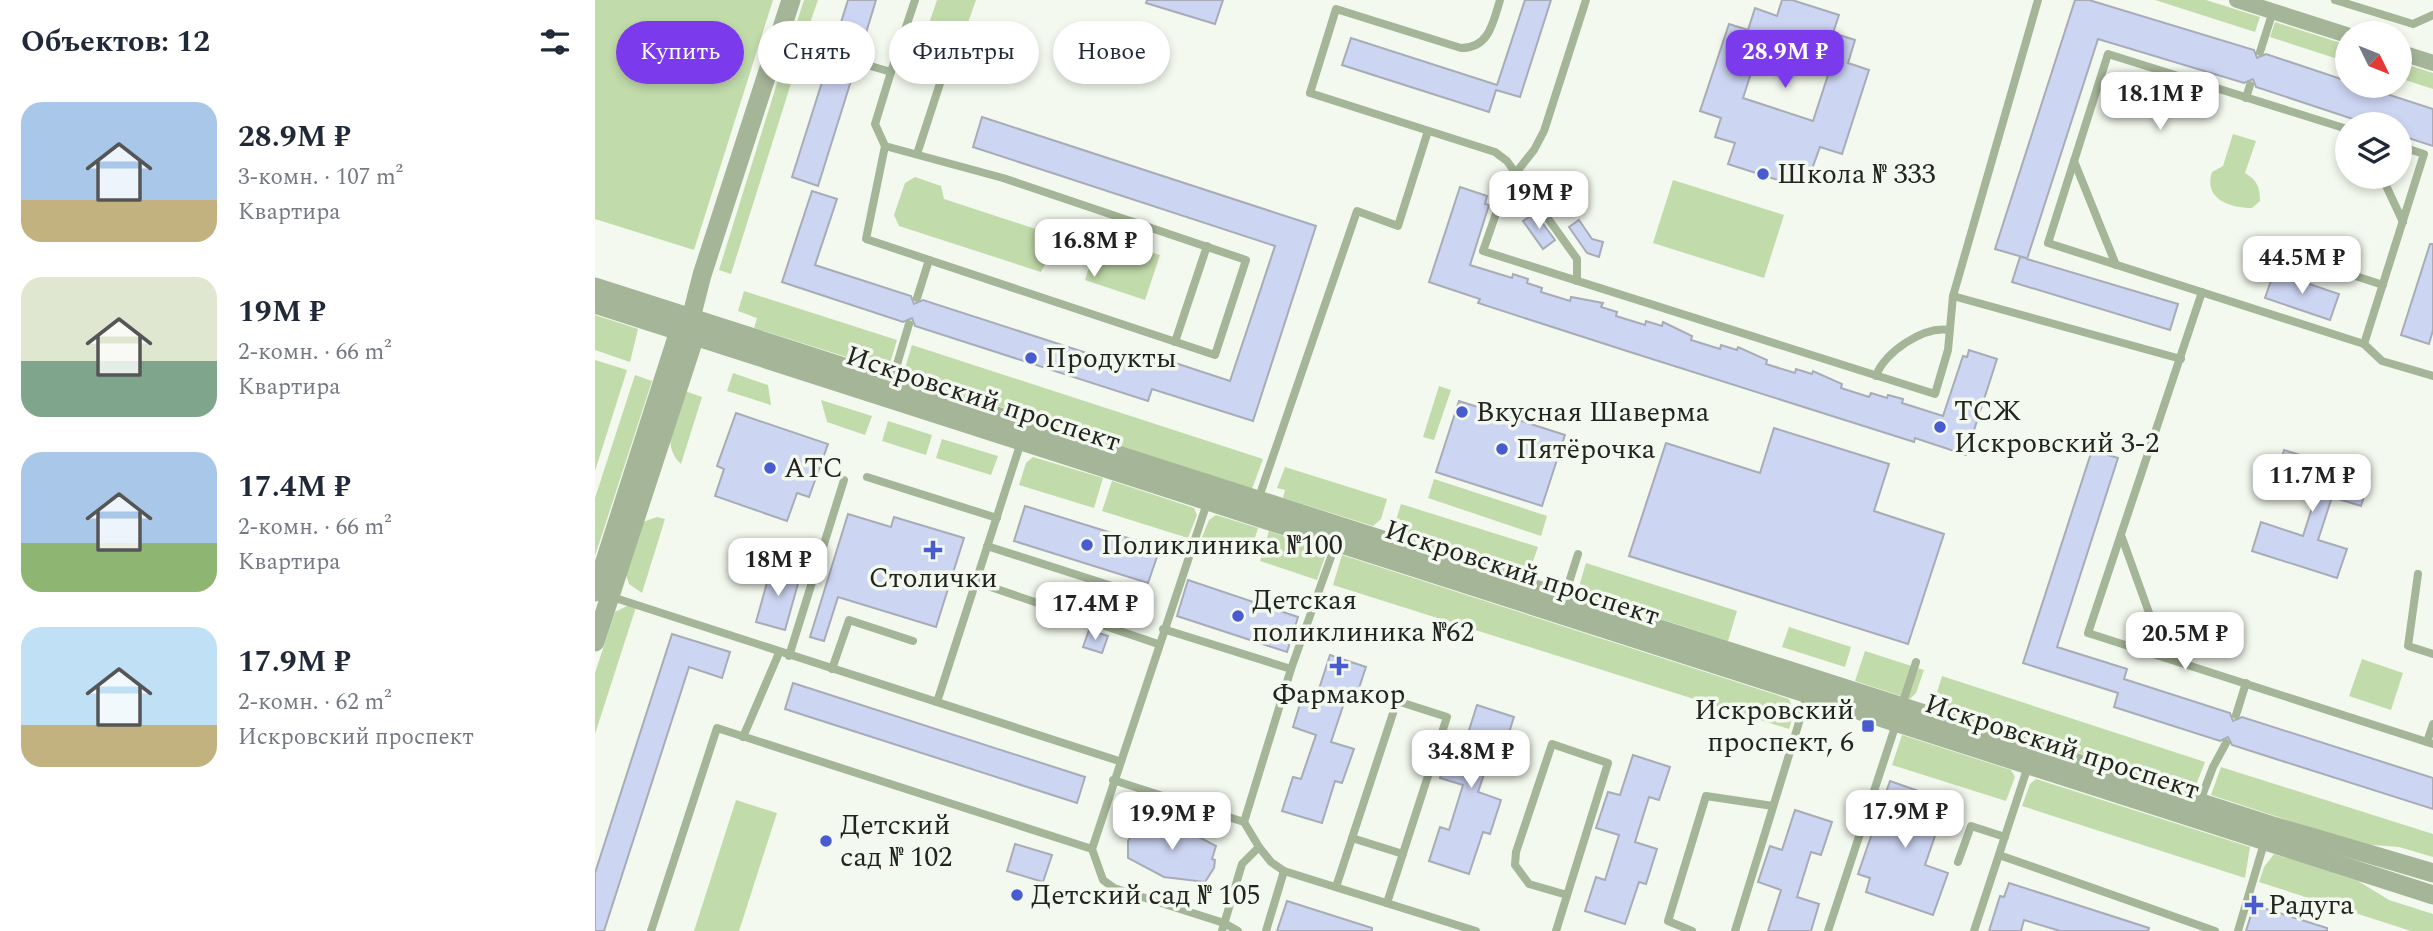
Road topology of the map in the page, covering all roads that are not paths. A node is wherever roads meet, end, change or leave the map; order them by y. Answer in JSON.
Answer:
{"nodes":[{"id":1,"x":791,"y":0,"type":"edge"},
{"id":2,"x":915,"y":0,"type":"edge"},
{"id":3,"x":1500,"y":0,"type":"edge"},
{"id":4,"x":1586,"y":0,"type":"edge"},
{"id":5,"x":2038,"y":0,"type":"edge"},
{"id":6,"x":2237,"y":0,"type":"edge"},
{"id":7,"x":2335,"y":0,"type":"edge"},
{"id":8,"x":2273,"y":11,"type":"junction"},
{"id":9,"x":2433,"y":15,"type":"edge"},
{"id":10,"x":784,"y":21,"type":"edge"},
{"id":11,"x":908,"y":21,"type":"edge"},
{"id":12,"x":2335,"y":31,"type":"edge"},
{"id":13,"x":2260,"y":52,"type":"dead end"},
{"id":14,"x":2412,"y":56,"type":"edge"},
{"id":15,"x":2433,"y":63,"type":"edge"},
{"id":16,"x":889,"y":78,"type":"edge"},
{"id":17,"x":764,"y":84,"type":"edge"},
{"id":18,"x":940,"y":84,"type":"edge"},
{"id":19,"x":2250,"y":85,"type":"dead end"},
{"id":20,"x":2246,"y":98,"type":"junction"},
{"id":21,"x":2335,"y":125,"type":"edge"},
{"id":22,"x":1428,"y":131,"type":"junction"},
{"id":23,"x":885,"y":146,"type":"junction"},
{"id":24,"x":2412,"y":150,"type":"edge"},
{"id":25,"x":917,"y":155,"type":"junction"},
{"id":26,"x":2074,"y":161,"type":"junction"},
{"id":27,"x":1517,"y":171,"type":"junction"},
{"id":28,"x":2388,"y":189,"type":"edge"},
{"id":29,"x":2403,"y":222,"type":"junction"},
{"id":30,"x":1207,"y":246,"type":"junction"},
{"id":31,"x":2285,"y":253,"type":"dead end"},
{"id":32,"x":929,"y":260,"type":"junction"},
{"id":33,"x":2116,"y":265,"type":"junction"},
{"id":34,"x":1577,"y":281,"type":"junction"},
{"id":35,"x":2383,"y":285,"type":"junction"},
{"id":36,"x":595,"y":287,"type":"edge"},
{"id":37,"x":2202,"y":292,"type":"junction"},
{"id":38,"x":1953,"y":296,"type":"junction"},
{"id":39,"x":917,"y":298,"type":"dead end"},
{"id":40,"x":595,"y":304,"type":"edge"},
{"id":41,"x":909,"y":324,"type":"dead end"},
{"id":42,"x":688,"y":328,"type":"junction"},
{"id":43,"x":1949,"y":330,"type":"junction"},
{"id":44,"x":1175,"y":342,"type":"junction"},
{"id":45,"x":2364,"y":344,"type":"junction"},
{"id":46,"x":2181,"y":359,"type":"junction"},
{"id":47,"x":1876,"y":376,"type":"junction"},
{"id":48,"x":2433,"y":376,"type":"edge"},
{"id":49,"x":889,"y":390,"type":"junction"},
{"id":50,"x":1024,"y":433,"type":"junction"},
{"id":51,"x":867,"y":477,"type":"dead end"},
{"id":52,"x":844,"y":480,"type":"dead end"},
{"id":53,"x":1210,"y":493,"type":"junction"},
{"id":54,"x":1258,"y":500,"type":"junction"},
{"id":55,"x":997,"y":518,"type":"junction"},
{"id":56,"x":1339,"y":535,"type":"junction"},
{"id":57,"x":2121,"y":536,"type":"junction"},
{"id":58,"x":988,"y":547,"type":"junction"},
{"id":59,"x":1579,"y":554,"type":"dead end"},
{"id":60,"x":2418,"y":574,"type":"dead end"},
{"id":61,"x":976,"y":582,"type":"junction"},
{"id":62,"x":600,"y":593,"type":"edge"},
{"id":63,"x":1143,"y":596,"type":"dead end"},
{"id":64,"x":1531,"y":596,"type":"junction"},
{"id":65,"x":1564,"y":598,"type":"junction"},
{"id":66,"x":1163,"y":629,"type":"junction"},
{"id":67,"x":595,"y":642,"type":"edge"},
{"id":68,"x":913,"y":642,"type":"dead end"},
{"id":69,"x":1158,"y":644,"type":"junction"},
{"id":70,"x":779,"y":653,"type":"junction"},
{"id":71,"x":2433,"y":654,"type":"edge"},
{"id":72,"x":789,"y":656,"type":"junction"},
{"id":73,"x":2165,"y":657,"type":"junction"},
{"id":74,"x":1916,"y":662,"type":"dead end"},
{"id":75,"x":832,"y":669,"type":"junction"},
{"id":76,"x":1291,"y":669,"type":"junction"},
{"id":77,"x":2246,"y":683,"type":"junction"},
{"id":78,"x":1810,"y":687,"type":"junction"},
{"id":79,"x":937,"y":702,"type":"junction"},
{"id":80,"x":1899,"y":715,"type":"junction"},
{"id":81,"x":2236,"y":715,"type":"dead end"},
{"id":82,"x":2433,"y":724,"type":"edge"},
{"id":83,"x":743,"y":737,"type":"junction"},
{"id":84,"x":2226,"y":743,"type":"dead end"},
{"id":85,"x":2430,"y":743,"type":"edge"},
{"id":86,"x":1119,"y":761,"type":"junction"},
{"id":87,"x":2028,"y":766,"type":"junction"},
{"id":88,"x":1113,"y":780,"type":"junction"},
{"id":89,"x":1773,"y":806,"type":"junction"},
{"id":90,"x":2197,"y":810,"type":"junction"},
{"id":91,"x":1244,"y":822,"type":"junction"},
{"id":92,"x":2267,"y":833,"type":"junction"},
{"id":93,"x":1352,"y":838,"type":"junction"},
{"id":94,"x":2005,"y":838,"type":"junction"},
{"id":95,"x":1259,"y":847,"type":"junction"},
{"id":96,"x":1092,"y":849,"type":"junction"},
{"id":97,"x":1403,"y":854,"type":"junction"},
{"id":98,"x":1999,"y":855,"type":"junction"},
{"id":99,"x":1958,"y":862,"type":"dead end"},
{"id":100,"x":1284,"y":871,"type":"junction"},
{"id":101,"x":2433,"y":873,"type":"edge"},
{"id":102,"x":1335,"y":887,"type":"junction"},
{"id":103,"x":1567,"y":895,"type":"junction"},
{"id":104,"x":2433,"y":895,"type":"edge"},
{"id":105,"x":1387,"y":903,"type":"junction"},
{"id":106,"x":1223,"y":927,"type":"edge"},
{"id":107,"x":651,"y":931,"type":"edge"},
{"id":108,"x":1238,"y":931,"type":"edge"},
{"id":109,"x":1266,"y":931,"type":"edge"},
{"id":110,"x":1476,"y":931,"type":"edge"},
{"id":111,"x":1556,"y":931,"type":"edge"},
{"id":112,"x":1692,"y":931,"type":"edge"},
{"id":113,"x":1735,"y":931,"type":"edge"},
{"id":114,"x":1828,"y":931,"type":"edge"},
{"id":115,"x":1974,"y":931,"type":"edge"},
{"id":116,"x":2215,"y":931,"type":"edge"},
{"id":117,"x":2238,"y":931,"type":"edge"}],
"edges":[{"from":1,"to":10,"type":"street"},
{"from":2,"to":11,"type":"lane"},
{"from":3,"to":22,"type":"lane"},
{"from":4,"to":27,"type":"lane"},
{"from":5,"to":38,"type":"lane"},
{"from":6,"to":8,"type":"street"},
{"from":7,"to":9,"type":"lane"},
{"from":8,"to":12,"type":"street"},
{"from":8,"to":13,"type":"lane"},
{"from":14,"to":15,"type":"street"},
{"from":16,"to":23,"type":"lane"},
{"from":17,"to":42,"type":"street"},
{"from":18,"to":25,"type":"lane"},
{"from":19,"to":20,"type":"lane"},
{"from":20,"to":21,"type":"lane"},
{"from":20,"to":26,"type":"lane"},
{"from":22,"to":27,"type":"lane"},
{"from":22,"to":54,"type":"lane"},
{"from":23,"to":25,"type":"lane"},
{"from":23,"to":32,"type":"lane"},
{"from":24,"to":29,"type":"lane"},
{"from":25,"to":30,"type":"lane"},
{"from":26,"to":33,"type":"lane"},
{"from":26,"to":33,"type":"lane"},
{"from":27,"to":34,"type":"lane"},
{"from":27,"to":34,"type":"lane"},
{"from":28,"to":29,"type":"lane"},
{"from":29,"to":35,"type":"lane"},
{"from":30,"to":44,"type":"lane"},
{"from":30,"to":44,"type":"lane"},
{"from":31,"to":35,"type":"lane"},
{"from":32,"to":39,"type":"lane"},
{"from":32,"to":44,"type":"lane"},
{"from":33,"to":37,"type":"lane"},
{"from":34,"to":47,"type":"lane"},
{"from":35,"to":45,"type":"lane"},
{"from":36,"to":42,"type":"street","name":"Искровский проспект"},
{"from":37,"to":45,"type":"lane"},
{"from":37,"to":46,"type":"lane"},
{"from":38,"to":43,"type":"lane"},
{"from":38,"to":46,"type":"lane"},
{"from":40,"to":42,"type":"street","name":"Искровский проспект"},
{"from":41,"to":49,"type":"lane"},
{"from":42,"to":49,"type":"street","name":"Искровский проспект"},
{"from":42,"to":62,"type":"street"},
{"from":43,"to":47,"type":"lane"},
{"from":43,"to":47,"type":"lane"},
{"from":45,"to":48,"type":"lane"},
{"from":46,"to":57,"type":"lane"},
{"from":49,"to":50,"type":"street","name":"Искровский проспект"},
{"from":50,"to":53,"type":"street","name":"Искровский проспект"},
{"from":50,"to":55,"type":"lane"},
{"from":51,"to":55,"type":"lane"},
{"from":52,"to":72,"type":"lane"},
{"from":53,"to":54,"type":"street","name":"Искровский проспект"},
{"from":53,"to":56,"type":"street","name":"Искровский проспект"},
{"from":53,"to":66,"type":"lane"},
{"from":54,"to":56,"type":"street","name":"Искровский проспект"},
{"from":55,"to":58,"type":"lane"},
{"from":56,"to":64,"type":"street","name":"Искровский проспект"},
{"from":56,"to":76,"type":"lane"},
{"from":57,"to":73,"type":"lane"},
{"from":57,"to":73,"type":"lane"},
{"from":58,"to":61,"type":"lane"},
{"from":58,"to":63,"type":"lane"},
{"from":59,"to":65,"type":"lane"},
{"from":60,"to":71,"type":"lane"},
{"from":61,"to":69,"type":"lane"},
{"from":61,"to":79,"type":"lane"},
{"from":62,"to":67,"type":"street"},
{"from":62,"to":70,"type":"lane"},
{"from":64,"to":65,"type":"street","name":"Искровский проспект"},
{"from":64,"to":78,"type":"street","name":"Искровский проспект"},
{"from":65,"to":78,"type":"street","name":"Искровский проспект"},
{"from":66,"to":69,"type":"lane"},
{"from":66,"to":76,"type":"lane"},
{"from":68,"to":75,"type":"lane"},
{"from":69,"to":86,"type":"lane"},
{"from":70,"to":72,"type":"lane"},
{"from":70,"to":83,"type":"lane"},
{"from":72,"to":75,"type":"lane"},
{"from":73,"to":77,"type":"lane"},
{"from":74,"to":80,"type":"lane"},
{"from":75,"to":79,"type":"lane"},
{"from":76,"to":91,"type":"lane"},
{"from":77,"to":81,"type":"lane"},
{"from":77,"to":85,"type":"lane"},
{"from":78,"to":80,"type":"street","name":"Искровский проспект"},
{"from":78,"to":89,"type":"lane"},
{"from":79,"to":86,"type":"lane"},
{"from":80,"to":87,"type":"street","name":"Искровский проспект"},
{"from":80,"to":90,"type":"street","name":"Искровский проспект"},
{"from":80,"to":114,"type":"lane"},
{"from":82,"to":85,"type":"lane"},
{"from":83,"to":96,"type":"lane"},
{"from":83,"to":107,"type":"lane"},
{"from":84,"to":90,"type":"lane"},
{"from":86,"to":88,"type":"lane"},
{"from":87,"to":90,"type":"street","name":"Искровский проспект"},
{"from":87,"to":94,"type":"lane"},
{"from":88,"to":91,"type":"lane"},
{"from":88,"to":96,"type":"lane"},
{"from":89,"to":112,"type":"lane"},
{"from":89,"to":113,"type":"lane"},
{"from":90,"to":92,"type":"street","name":"Искровский проспект"},
{"from":91,"to":95,"type":"lane"},
{"from":92,"to":101,"type":"street","name":"Искровский проспект"},
{"from":92,"to":104,"type":"street","name":"Искровский проспект"},
{"from":92,"to":117,"type":"lane"},
{"from":93,"to":97,"type":"lane"},
{"from":93,"to":97,"type":"lane"},
{"from":93,"to":102,"type":"lane"},
{"from":94,"to":98,"type":"lane"},
{"from":94,"to":99,"type":"lane"},
{"from":95,"to":100,"type":"lane"},
{"from":95,"to":106,"type":"lane"},
{"from":96,"to":106,"type":"lane"},
{"from":97,"to":105,"type":"lane"},
{"from":98,"to":115,"type":"lane"},
{"from":98,"to":116,"type":"lane"},
{"from":100,"to":102,"type":"lane"},
{"from":100,"to":109,"type":"lane"},
{"from":102,"to":105,"type":"lane"},
{"from":103,"to":103,"type":"lane"},
{"from":103,"to":111,"type":"lane"},
{"from":105,"to":110,"type":"lane"},
{"from":106,"to":108,"type":"lane"}]}
